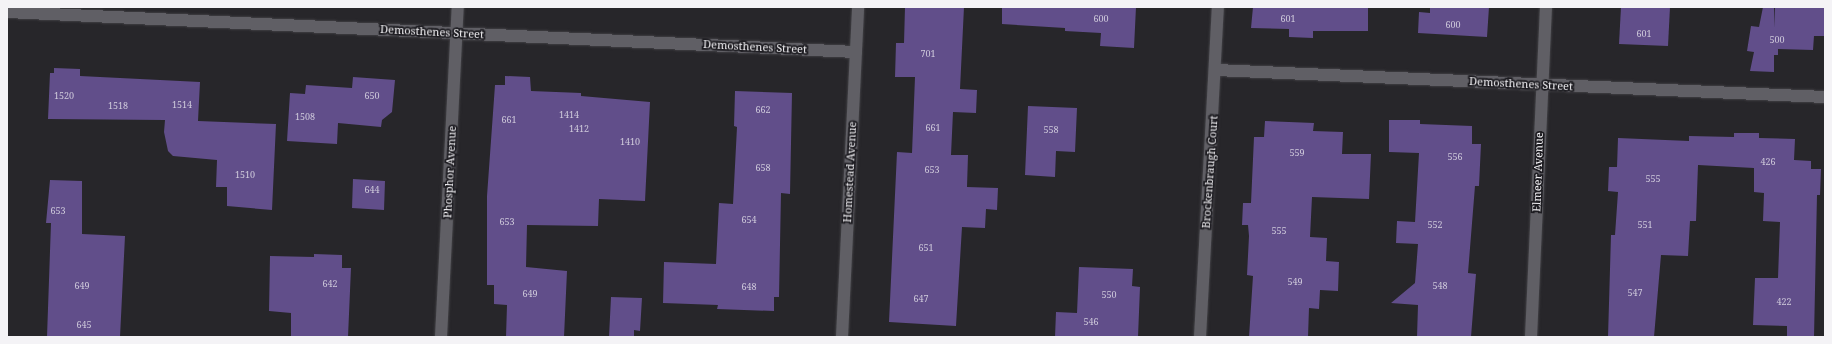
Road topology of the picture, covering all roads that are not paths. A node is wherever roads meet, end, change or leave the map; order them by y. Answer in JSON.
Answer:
{"nodes":[{"id":1,"x":458,"y":7,"type":"edge"},
{"id":2,"x":858,"y":7,"type":"edge"},
{"id":3,"x":1218,"y":7,"type":"edge"},
{"id":4,"x":1546,"y":7,"type":"edge"},
{"id":5,"x":7,"y":12,"type":"edge"},
{"id":6,"x":458,"y":34,"type":"junction"},
{"id":7,"x":856,"y":52,"type":"junction"},
{"id":8,"x":1216,"y":70,"type":"junction"},
{"id":9,"x":1542,"y":84,"type":"junction"},
{"id":10,"x":1825,"y":97,"type":"edge"},
{"id":11,"x":441,"y":337,"type":"edge"},
{"id":12,"x":842,"y":337,"type":"edge"},
{"id":13,"x":1200,"y":337,"type":"edge"},
{"id":14,"x":1532,"y":337,"type":"edge"}],
"edges":[{"from":1,"to":6,"type":"street","name":"Phosphor Avenue"},
{"from":2,"to":7,"type":"street","name":"Homestead Avenue"},
{"from":3,"to":8,"type":"street","name":"Brockenbraugh Court"},
{"from":4,"to":9,"type":"street","name":"Elmeer Avenue"},
{"from":5,"to":6,"type":"street","name":"Demosthenes Street"},
{"from":6,"to":7,"type":"street","name":"Demosthenes Street"},
{"from":6,"to":11,"type":"street","name":"Phosphor Avenue"},
{"from":7,"to":12,"type":"street","name":"Homestead Avenue"},
{"from":8,"to":9,"type":"street","name":"Demosthenes Street"},
{"from":8,"to":13,"type":"street","name":"Brockenbraugh Court"},
{"from":9,"to":10,"type":"street","name":"Demosthenes Street"},
{"from":9,"to":14,"type":"street","name":"Elmeer Avenue"}]}
